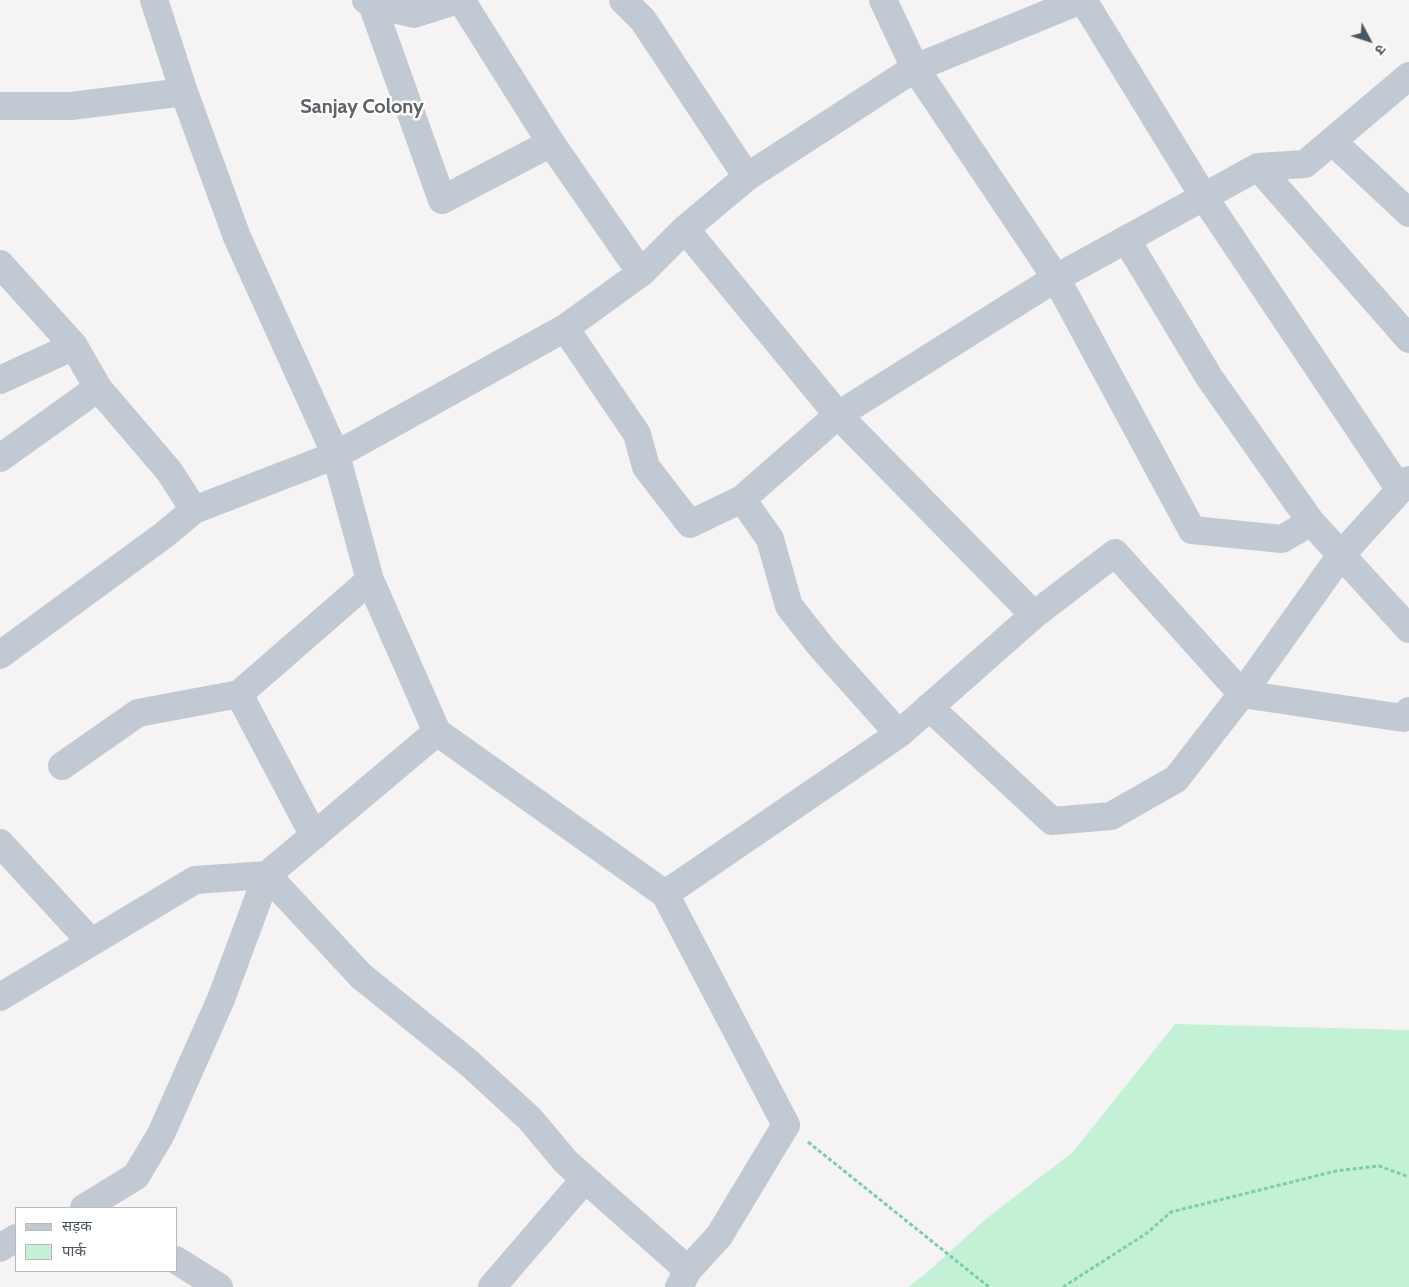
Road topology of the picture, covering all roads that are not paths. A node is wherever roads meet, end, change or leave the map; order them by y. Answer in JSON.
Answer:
{"nodes":[{"id":1,"x":154,"y":0,"type":"edge"},
{"id":2,"x":460,"y":0,"type":"edge"},
{"id":3,"x":623,"y":0,"type":"edge"},
{"id":4,"x":883,"y":0,"type":"edge"},
{"id":5,"x":1082,"y":0,"type":"edge"},
{"id":6,"x":369,"y":2,"type":"edge"},
{"id":7,"x":916,"y":68,"type":"junction"},
{"id":8,"x":1409,"y":76,"type":"edge"},
{"id":9,"x":184,"y":92,"type":"junction"},
{"id":10,"x":0,"y":106,"type":"edge"},
{"id":11,"x":1332,"y":141,"type":"junction"},
{"id":12,"x":551,"y":143,"type":"junction"},
{"id":13,"x":1258,"y":167,"type":"junction"},
{"id":14,"x":747,"y":176,"type":"junction"},
{"id":15,"x":1204,"y":197,"type":"junction"},
{"id":16,"x":1409,"y":214,"type":"edge"},
{"id":17,"x":684,"y":229,"type":"junction"},
{"id":18,"x":1126,"y":238,"type":"junction"},
{"id":19,"x":0,"y":264,"type":"edge"},
{"id":20,"x":640,"y":273,"type":"junction"},
{"id":21,"x":1056,"y":278,"type":"junction"},
{"id":22,"x":565,"y":328,"type":"junction"},
{"id":23,"x":1409,"y":339,"type":"edge"},
{"id":24,"x":74,"y":346,"type":"junction"},
{"id":25,"x":0,"y":380,"type":"edge"},
{"id":26,"x":98,"y":388,"type":"junction"},
{"id":27,"x":838,"y":415,"type":"junction"},
{"id":28,"x":336,"y":455,"type":"junction"},
{"id":29,"x":0,"y":458,"type":"edge"},
{"id":30,"x":1405,"y":485,"type":"edge"},
{"id":31,"x":742,"y":499,"type":"junction"},
{"id":32,"x":194,"y":510,"type":"junction"},
{"id":33,"x":1311,"y":522,"type":"junction"},
{"id":34,"x":1342,"y":555,"type":"junction"},
{"id":35,"x":370,"y":580,"type":"junction"},
{"id":36,"x":1034,"y":615,"type":"junction"},
{"id":37,"x":1409,"y":629,"type":"edge"},
{"id":38,"x":0,"y":655,"type":"edge"},
{"id":39,"x":239,"y":694,"type":"junction"},
{"id":40,"x":1242,"y":694,"type":"junction"},
{"id":41,"x":929,"y":707,"type":"junction"},
{"id":42,"x":1409,"y":711,"type":"edge"},
{"id":43,"x":437,"y":732,"type":"junction"},
{"id":44,"x":899,"y":734,"type":"junction"},
{"id":45,"x":62,"y":766,"type":"dead end"},
{"id":46,"x":314,"y":836,"type":"junction"},
{"id":47,"x":0,"y":843,"type":"edge"},
{"id":48,"x":267,"y":875,"type":"junction"},
{"id":49,"x":665,"y":894,"type":"junction"},
{"id":50,"x":91,"y":942,"type":"junction"},
{"id":51,"x":0,"y":997,"type":"edge"},
{"id":52,"x":585,"y":1179,"type":"junction"},
{"id":53,"x":102,"y":1204,"type":"edge"},
{"id":54,"x":15,"y":1239,"type":"edge"},
{"id":55,"x":0,"y":1248,"type":"edge"},
{"id":56,"x":178,"y":1261,"type":"edge"},
{"id":57,"x":684,"y":1279,"type":"edge"},
{"id":58,"x":219,"y":1287,"type":"edge"},
{"id":59,"x":492,"y":1287,"type":"edge"}],
"edges":[{"from":1,"to":9,"type":"street"},
{"from":2,"to":6,"type":"street"},
{"from":2,"to":12,"type":"street"},
{"from":3,"to":14,"type":"street"},
{"from":4,"to":7,"type":"street"},
{"from":5,"to":7,"type":"street"},
{"from":5,"to":15,"type":"street"},
{"from":6,"to":12,"type":"street"},
{"from":7,"to":14,"type":"street"},
{"from":7,"to":21,"type":"street"},
{"from":8,"to":11,"type":"street"},
{"from":9,"to":10,"type":"street"},
{"from":9,"to":28,"type":"street"},
{"from":11,"to":13,"type":"street"},
{"from":11,"to":16,"type":"street"},
{"from":12,"to":20,"type":"street"},
{"from":13,"to":15,"type":"street"},
{"from":13,"to":23,"type":"street"},
{"from":14,"to":17,"type":"street"},
{"from":15,"to":18,"type":"street"},
{"from":15,"to":30,"type":"street"},
{"from":17,"to":20,"type":"street"},
{"from":17,"to":27,"type":"street"},
{"from":18,"to":21,"type":"street"},
{"from":18,"to":33,"type":"street"},
{"from":19,"to":24,"type":"street"},
{"from":20,"to":22,"type":"street"},
{"from":21,"to":27,"type":"street"},
{"from":21,"to":33,"type":"street"},
{"from":22,"to":28,"type":"street"},
{"from":22,"to":31,"type":"street"},
{"from":24,"to":25,"type":"street"},
{"from":24,"to":26,"type":"street"},
{"from":26,"to":29,"type":"street"},
{"from":26,"to":32,"type":"street"},
{"from":27,"to":31,"type":"street"},
{"from":27,"to":36,"type":"street"},
{"from":28,"to":32,"type":"street"},
{"from":28,"to":35,"type":"street"},
{"from":30,"to":34,"type":"street"},
{"from":31,"to":44,"type":"street"},
{"from":32,"to":38,"type":"street"},
{"from":33,"to":34,"type":"street"},
{"from":34,"to":37,"type":"street"},
{"from":34,"to":40,"type":"street"},
{"from":35,"to":39,"type":"street"},
{"from":35,"to":43,"type":"street"},
{"from":36,"to":40,"type":"street"},
{"from":36,"to":41,"type":"street"},
{"from":39,"to":45,"type":"street"},
{"from":39,"to":46,"type":"street"},
{"from":40,"to":41,"type":"street"},
{"from":40,"to":42,"type":"street"},
{"from":41,"to":44,"type":"street"},
{"from":43,"to":46,"type":"street"},
{"from":43,"to":49,"type":"street"},
{"from":44,"to":49,"type":"street"},
{"from":46,"to":48,"type":"street"},
{"from":47,"to":50,"type":"street"},
{"from":48,"to":50,"type":"street"},
{"from":48,"to":52,"type":"street"},
{"from":48,"to":53,"type":"street"},
{"from":49,"to":57,"type":"street"},
{"from":50,"to":51,"type":"street"},
{"from":52,"to":57,"type":"street"},
{"from":52,"to":59,"type":"street"},
{"from":54,"to":55,"type":"street"},
{"from":56,"to":58,"type":"street"}]}
